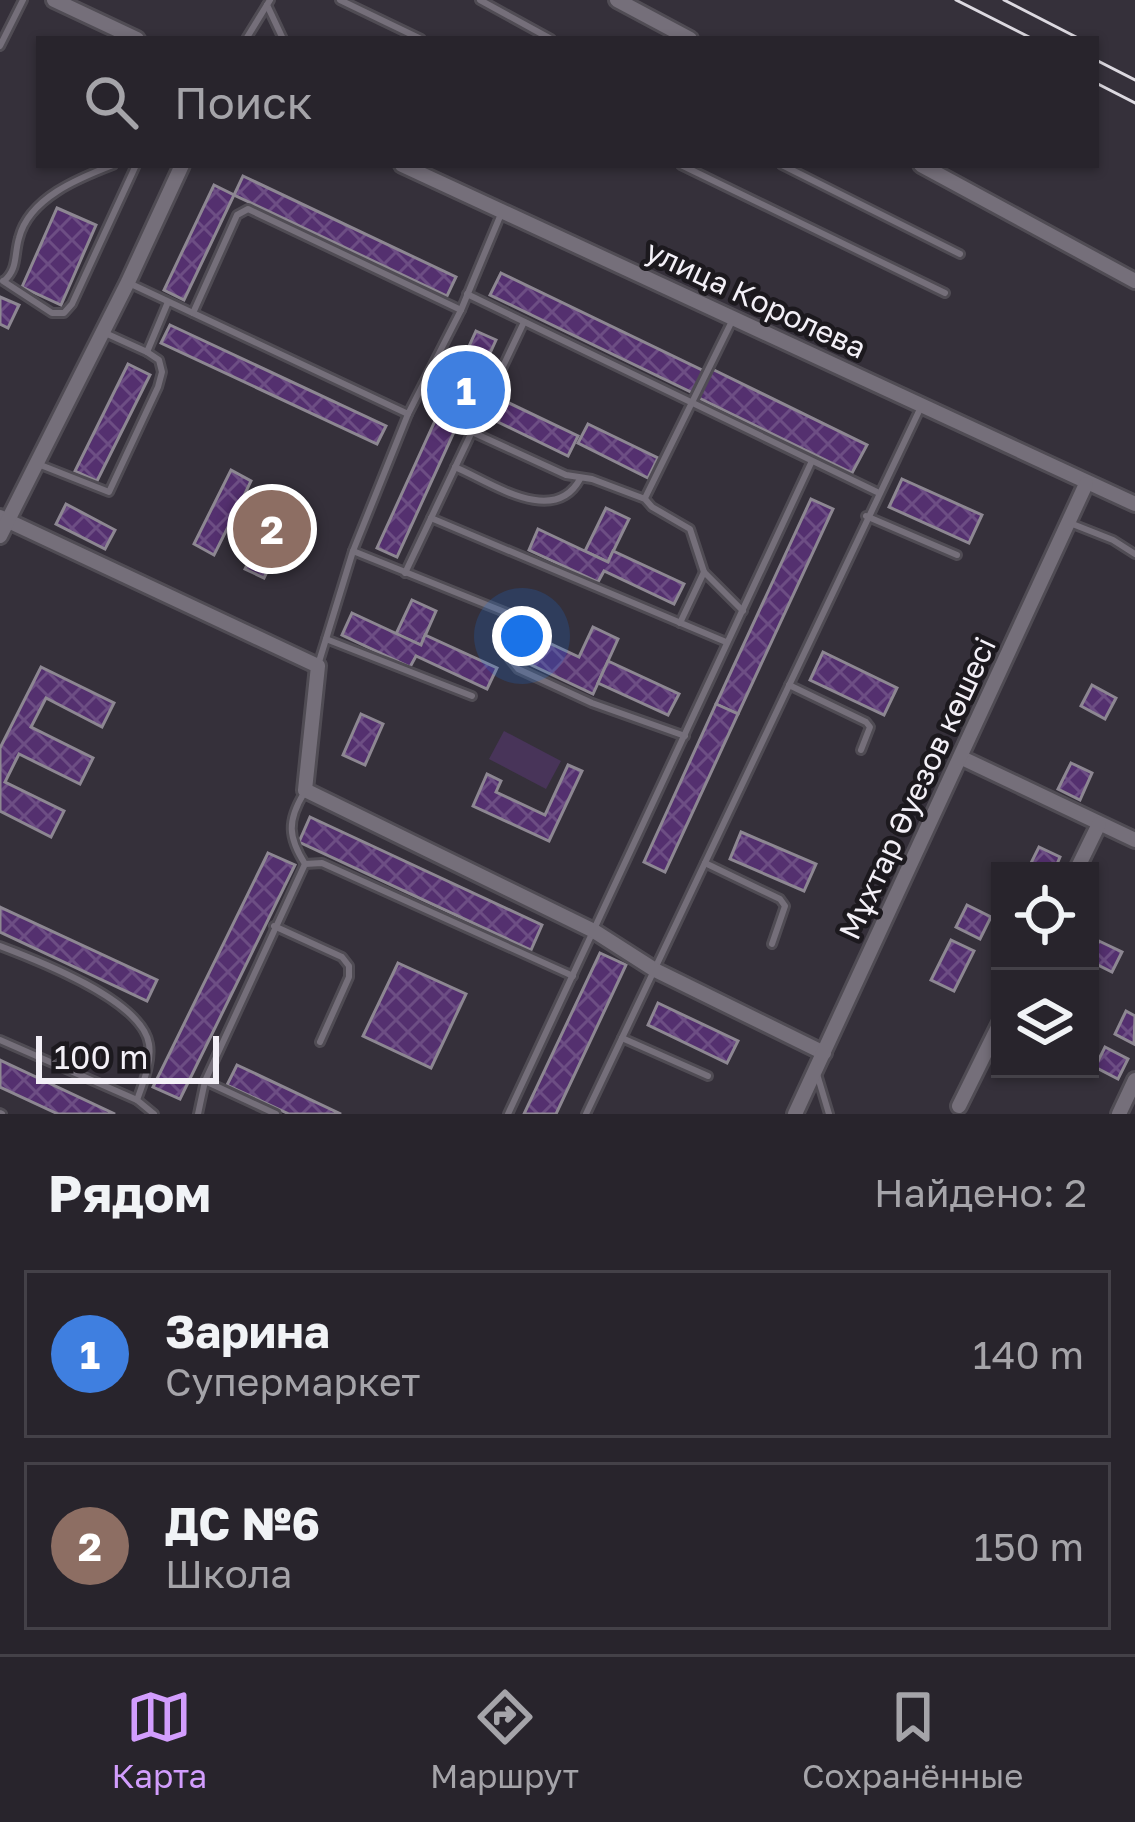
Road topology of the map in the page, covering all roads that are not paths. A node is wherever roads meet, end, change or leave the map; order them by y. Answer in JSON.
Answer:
{"nodes":[{"id":1,"x":23,"y":0,"type":"edge"},
{"id":2,"x":54,"y":0,"type":"edge"},
{"id":3,"x":340,"y":0,"type":"edge"},
{"id":4,"x":480,"y":0,"type":"edge"},
{"id":5,"x":617,"y":0,"type":"edge"},
{"id":6,"x":269,"y":3,"type":"edge"},
{"id":7,"x":131,"y":36,"type":"edge"},
{"id":8,"x":248,"y":36,"type":"edge"},
{"id":9,"x":282,"y":36,"type":"edge"},
{"id":10,"x":415,"y":36,"type":"edge"},
{"id":11,"x":546,"y":36,"type":"edge"},
{"id":12,"x":684,"y":36,"type":"edge"},
{"id":13,"x":0,"y":46,"type":"edge"},
{"id":14,"x":106,"y":168,"type":"edge"},
{"id":15,"x":135,"y":168,"type":"edge"},
{"id":16,"x":181,"y":168,"type":"edge"},
{"id":17,"x":409,"y":168,"type":"edge"},
{"id":18,"x":687,"y":168,"type":"edge"},
{"id":19,"x":788,"y":168,"type":"edge"},
{"id":20,"x":927,"y":168,"type":"edge"},
{"id":21,"x":502,"y":211,"type":"junction"},
{"id":22,"x":960,"y":254,"type":"dead end"},
{"id":23,"x":2,"y":281,"type":"edge"},
{"id":24,"x":1135,"y":281,"type":"edge"},
{"id":25,"x":128,"y":282,"type":"junction"},
{"id":26,"x":945,"y":293,"type":"dead end"},
{"id":27,"x":467,"y":294,"type":"junction"},
{"id":28,"x":168,"y":302,"type":"junction"},
{"id":29,"x":460,"y":310,"type":"junction"},
{"id":30,"x":193,"y":313,"type":"junction"},
{"id":31,"x":733,"y":318,"type":"junction"},
{"id":32,"x":524,"y":322,"type":"junction"},
{"id":33,"x":103,"y":332,"type":"junction"},
{"id":34,"x":147,"y":352,"type":"junction"},
{"id":35,"x":692,"y":404,"type":"junction"},
{"id":36,"x":922,"y":406,"type":"junction"},
{"id":37,"x":408,"y":414,"type":"junction"},
{"id":38,"x":472,"y":432,"type":"junction"},
{"id":39,"x":37,"y":463,"type":"junction"},
{"id":40,"x":811,"y":463,"type":"junction"},
{"id":41,"x":455,"y":467,"type":"junction"},
{"id":42,"x":580,"y":479,"type":"junction"},
{"id":43,"x":1086,"y":484,"type":"junction"},
{"id":44,"x":877,"y":493,"type":"junction"},
{"id":45,"x":645,"y":499,"type":"junction"},
{"id":46,"x":1135,"y":504,"type":"edge"},
{"id":47,"x":866,"y":516,"type":"junction"},
{"id":48,"x":431,"y":518,"type":"junction"},
{"id":49,"x":4,"y":519,"type":"edge"},
{"id":50,"x":1070,"y":523,"type":"junction"},
{"id":51,"x":0,"y":536,"type":"edge"},
{"id":52,"x":353,"y":551,"type":"junction"},
{"id":53,"x":1135,"y":554,"type":"edge"},
{"id":54,"x":957,"y":555,"type":"dead end"},
{"id":55,"x":704,"y":572,"type":"junction"},
{"id":56,"x":405,"y":573,"type":"junction"},
{"id":57,"x":742,"y":611,"type":"junction"},
{"id":58,"x":680,"y":623,"type":"junction"},
{"id":59,"x":326,"y":639,"type":"junction"},
{"id":60,"x":728,"y":643,"type":"junction"},
{"id":61,"x":317,"y":666,"type":"junction"},
{"id":62,"x":789,"y":685,"type":"junction"},
{"id":63,"x":472,"y":696,"type":"dead end"},
{"id":64,"x":685,"y":736,"type":"junction"},
{"id":65,"x":861,"y":750,"type":"dead end"},
{"id":66,"x":962,"y":758,"type":"junction"},
{"id":67,"x":305,"y":790,"type":"junction"},
{"id":68,"x":1099,"y":824,"type":"junction"},
{"id":69,"x":1135,"y":841,"type":"edge"},
{"id":70,"x":1080,"y":862,"type":"edge"},
{"id":71,"x":705,"y":863,"type":"junction"},
{"id":72,"x":305,"y":864,"type":"junction"},
{"id":73,"x":274,"y":926,"type":"junction"},
{"id":74,"x":594,"y":931,"type":"junction"},
{"id":75,"x":772,"y":944,"type":"dead end"},
{"id":76,"x":0,"y":946,"type":"edge"},
{"id":77,"x":655,"y":970,"type":"junction"},
{"id":78,"x":573,"y":976,"type":"junction"},
{"id":79,"x":622,"y":1038,"type":"junction"},
{"id":80,"x":0,"y":1040,"type":"edge"},
{"id":81,"x":991,"y":1041,"type":"edge"},
{"id":82,"x":320,"y":1042,"type":"dead end"},
{"id":83,"x":824,"y":1053,"type":"junction"},
{"id":84,"x":816,"y":1070,"type":"junction"},
{"id":85,"x":709,"y":1076,"type":"dead end"},
{"id":86,"x":1135,"y":1080,"type":"edge"},
{"id":87,"x":205,"y":1081,"type":"junction"},
{"id":88,"x":137,"y":1100,"type":"junction"},
{"id":89,"x":959,"y":1106,"type":"dead end"},
{"id":90,"x":154,"y":1114,"type":"edge"},
{"id":91,"x":198,"y":1114,"type":"edge"},
{"id":92,"x":276,"y":1114,"type":"edge"},
{"id":93,"x":508,"y":1114,"type":"edge"},
{"id":94,"x":586,"y":1114,"type":"edge"},
{"id":95,"x":795,"y":1114,"type":"edge"},
{"id":96,"x":829,"y":1114,"type":"edge"},
{"id":97,"x":1119,"y":1114,"type":"edge"}],
"edges":[{"from":1,"to":13,"type":"lane"},
{"from":2,"to":7,"type":"street"},
{"from":3,"to":10,"type":"lane"},
{"from":4,"to":11,"type":"lane"},
{"from":5,"to":12,"type":"street"},
{"from":6,"to":8,"type":"lane"},
{"from":6,"to":9,"type":"lane"},
{"from":14,"to":23,"type":"lane"},
{"from":15,"to":23,"type":"lane"},
{"from":16,"to":25,"type":"street"},
{"from":17,"to":21,"type":"street","name":"улица Королева"},
{"from":18,"to":26,"type":"lane"},
{"from":19,"to":22,"type":"lane"},
{"from":20,"to":24,"type":"street"},
{"from":21,"to":27,"type":"lane"},
{"from":21,"to":31,"type":"street","name":"улица Королева"},
{"from":25,"to":28,"type":"lane"},
{"from":25,"to":33,"type":"street"},
{"from":27,"to":29,"type":"lane"},
{"from":27,"to":32,"type":"lane"},
{"from":28,"to":30,"type":"lane"},
{"from":28,"to":34,"type":"lane"},
{"from":29,"to":30,"type":"lane"},
{"from":29,"to":37,"type":"lane"},
{"from":30,"to":37,"type":"lane"},
{"from":31,"to":35,"type":"lane"},
{"from":31,"to":36,"type":"street","name":"улица Королева"},
{"from":32,"to":35,"type":"lane"},
{"from":32,"to":38,"type":"lane"},
{"from":33,"to":34,"type":"lane"},
{"from":33,"to":39,"type":"street"},
{"from":34,"to":39,"type":"lane"},
{"from":35,"to":40,"type":"lane"},
{"from":35,"to":45,"type":"lane"},
{"from":36,"to":43,"type":"street","name":"улица Королева"},
{"from":36,"to":44,"type":"lane"},
{"from":37,"to":52,"type":"lane"},
{"from":38,"to":41,"type":"lane"},
{"from":38,"to":42,"type":"lane"},
{"from":39,"to":49,"type":"street"},
{"from":40,"to":44,"type":"lane"},
{"from":40,"to":57,"type":"lane"},
{"from":41,"to":42,"type":"lane"},
{"from":41,"to":48,"type":"lane"},
{"from":42,"to":45,"type":"lane"},
{"from":43,"to":46,"type":"street","name":"улица Королева"},
{"from":43,"to":50,"type":"street","name":"Мұхтар Әуезов көшесі"},
{"from":44,"to":47,"type":"lane"},
{"from":45,"to":55,"type":"lane"},
{"from":47,"to":54,"type":"lane"},
{"from":47,"to":62,"type":"lane"},
{"from":48,"to":56,"type":"lane"},
{"from":48,"to":58,"type":"lane"},
{"from":49,"to":51,"type":"street"},
{"from":49,"to":61,"type":"street"},
{"from":50,"to":53,"type":"lane"},
{"from":50,"to":66,"type":"street","name":"Мұхтар Әуезов көшесі"},
{"from":52,"to":56,"type":"lane"},
{"from":52,"to":59,"type":"lane"},
{"from":55,"to":57,"type":"lane"},
{"from":55,"to":58,"type":"lane"},
{"from":56,"to":64,"type":"lane"},
{"from":57,"to":60,"type":"lane"},
{"from":58,"to":60,"type":"lane"},
{"from":59,"to":61,"type":"lane"},
{"from":59,"to":63,"type":"lane"},
{"from":60,"to":64,"type":"lane"},
{"from":61,"to":67,"type":"street"},
{"from":62,"to":65,"type":"lane"},
{"from":62,"to":71,"type":"lane"},
{"from":64,"to":74,"type":"lane"},
{"from":66,"to":68,"type":"street"},
{"from":66,"to":83,"type":"street","name":"Мұхтар Әуезов көшесі"},
{"from":67,"to":72,"type":"lane"},
{"from":67,"to":74,"type":"street"},
{"from":68,"to":69,"type":"street"},
{"from":68,"to":70,"type":"street"},
{"from":71,"to":75,"type":"lane"},
{"from":71,"to":77,"type":"lane"},
{"from":72,"to":73,"type":"lane"},
{"from":72,"to":78,"type":"lane"},
{"from":73,"to":82,"type":"lane"},
{"from":73,"to":87,"type":"lane"},
{"from":74,"to":77,"type":"street"},
{"from":74,"to":78,"type":"lane"},
{"from":76,"to":88,"type":"lane"},
{"from":77,"to":79,"type":"lane"},
{"from":77,"to":83,"type":"street"},
{"from":78,"to":93,"type":"lane"},
{"from":79,"to":85,"type":"lane"},
{"from":79,"to":94,"type":"lane"},
{"from":80,"to":88,"type":"lane"},
{"from":81,"to":89,"type":"street"},
{"from":83,"to":84,"type":"street","name":"Мұхтар Әуезов көшесі"},
{"from":84,"to":95,"type":"street","name":"Мұхтар Әуезов көшесі"},
{"from":84,"to":96,"type":"lane"},
{"from":86,"to":97,"type":"street"},
{"from":87,"to":91,"type":"lane"},
{"from":87,"to":92,"type":"lane"},
{"from":88,"to":90,"type":"lane"}]}
